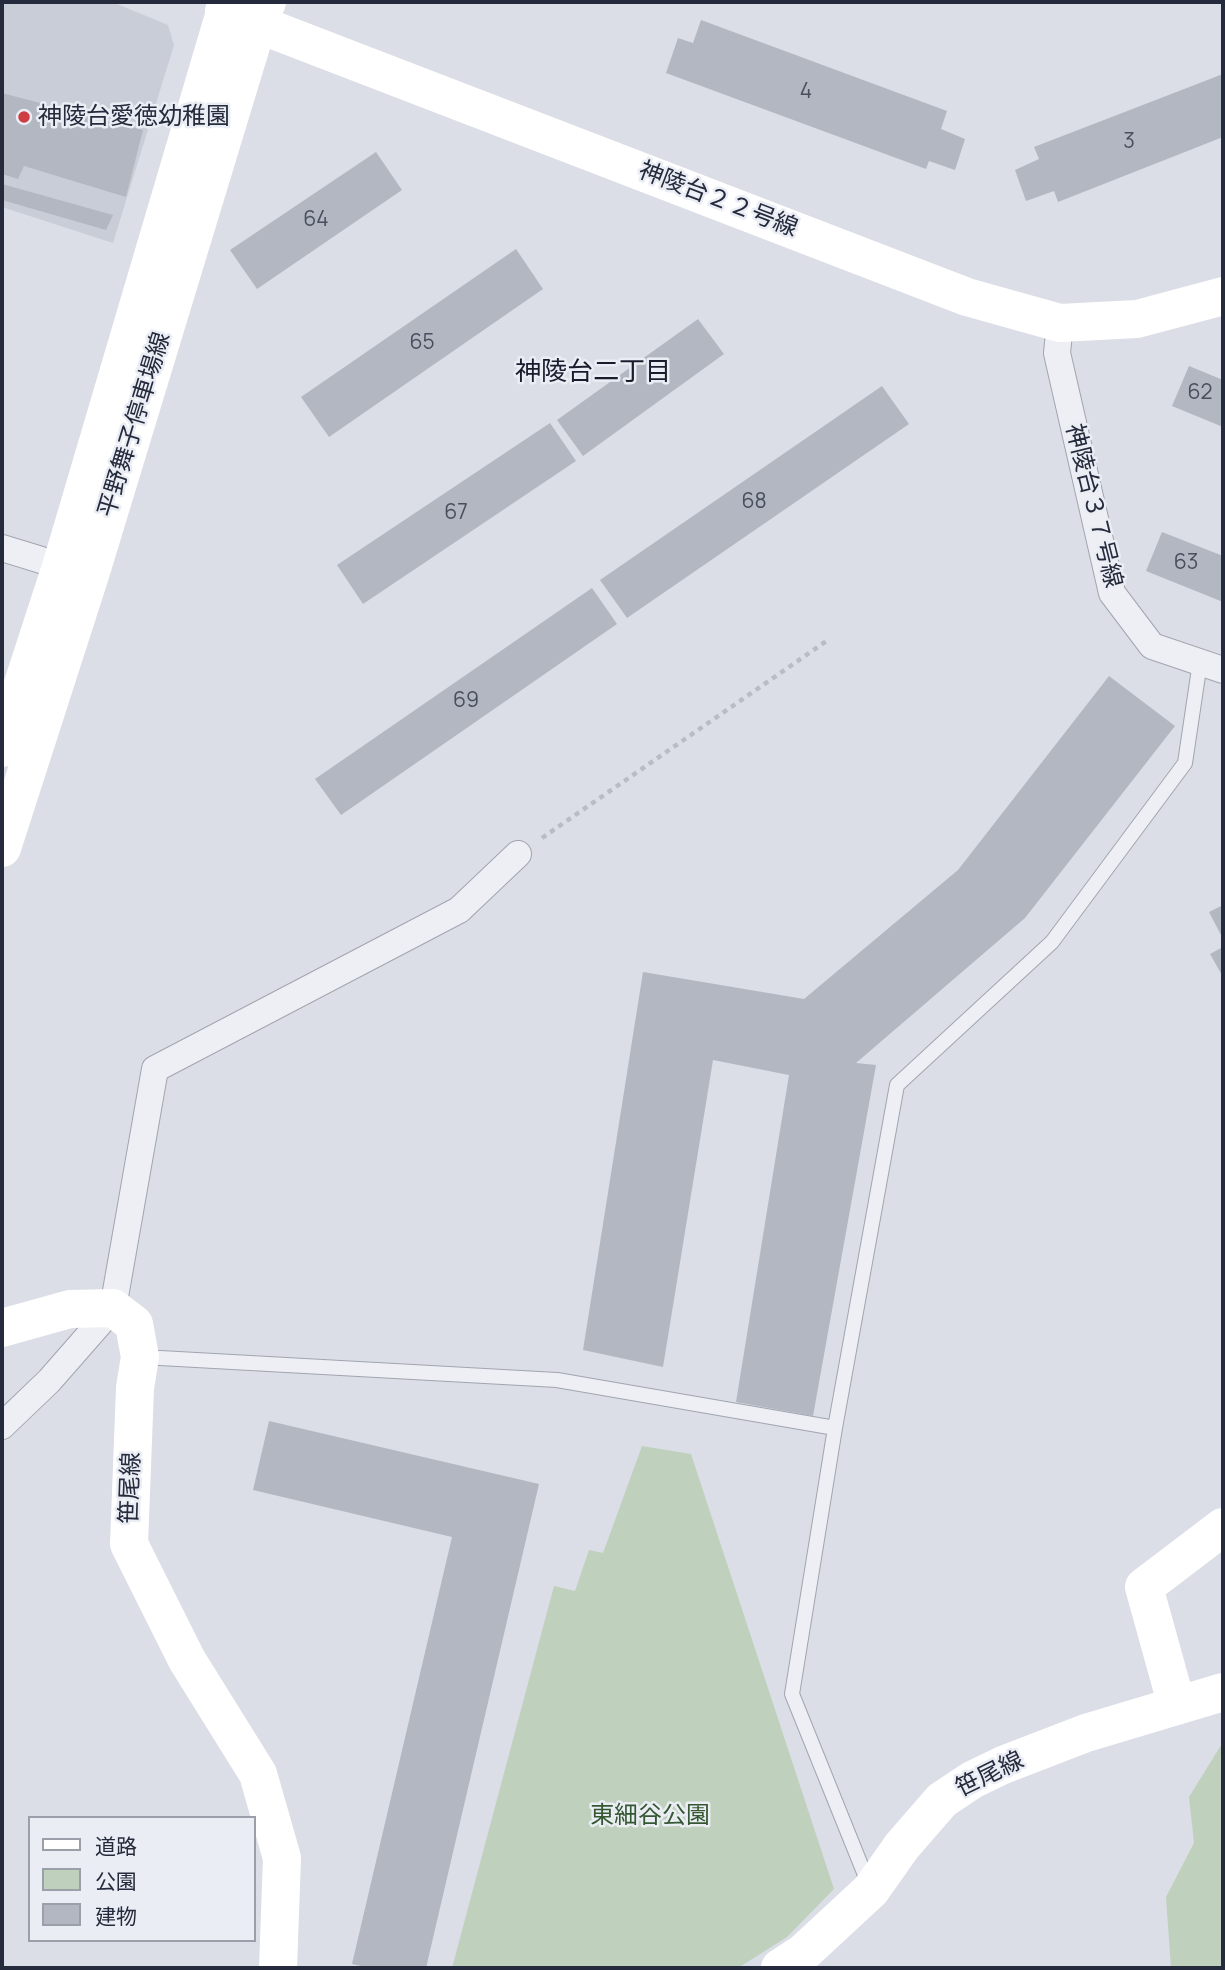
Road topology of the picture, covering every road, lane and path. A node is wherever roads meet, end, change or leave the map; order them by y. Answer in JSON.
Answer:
{"nodes":[{"id":1,"x":236,"y":8,"type":"edge"},
{"id":2,"x":1223,"y":296,"type":"edge"},
{"id":3,"x":1060,"y":323,"type":"junction"},
{"id":4,"x":2,"y":548,"type":"edge"},
{"id":5,"x":75,"y":571,"type":"junction"},
{"id":6,"x":828,"y":640,"type":"dead end"},
{"id":7,"x":1212,"y":666,"type":"edge"},
{"id":8,"x":2,"y":748,"type":"edge"},
{"id":9,"x":2,"y":848,"type":"edge"},
{"id":10,"x":518,"y":855,"type":"joint"},
{"id":11,"x":113,"y":1308,"type":"junction"},
{"id":12,"x":2,"y":1328,"type":"edge"},
{"id":13,"x":140,"y":1357,"type":"junction"},
{"id":14,"x":2,"y":1426,"type":"edge"},
{"id":15,"x":835,"y":1428,"type":"junction"},
{"id":16,"x":1223,"y":1527,"type":"edge"},
{"id":17,"x":1223,"y":1692,"type":"edge"},
{"id":18,"x":1177,"y":1706,"type":"junction"},
{"id":19,"x":871,"y":1890,"type":"junction"},
{"id":20,"x":278,"y":1968,"type":"edge"},
{"id":21,"x":780,"y":1968,"type":"edge"}],
"edges":[{"from":1,"to":3,"type":"street","name":"神陵台２２号線"},
{"from":1,"to":5,"type":"street","name":"平野舞子停車場線"},
{"from":2,"to":3,"type":"street","name":"神陵台２２号線"},
{"from":3,"to":7,"type":"street","name":"神陵台３７号線"},
{"from":4,"to":5,"type":"street"},
{"from":5,"to":8,"type":"street","name":"平野舞子停車場線"},
{"from":5,"to":9,"type":"street","name":"平野舞子停車場線"},
{"from":6,"to":10,"type":"path"},
{"from":7,"to":15,"type":"lane"},
{"from":10,"to":11,"type":"street"},
{"from":11,"to":12,"type":"street"},
{"from":11,"to":13,"type":"street","name":"笹尾線"},
{"from":11,"to":14,"type":"street"},
{"from":13,"to":15,"type":"lane"},
{"from":13,"to":20,"type":"street","name":"笹尾線"},
{"from":15,"to":19,"type":"lane"},
{"from":16,"to":18,"type":"street"},
{"from":17,"to":18,"type":"street","name":"笹尾線"},
{"from":18,"to":19,"type":"street","name":"笹尾線"},
{"from":19,"to":21,"type":"street","name":"笹尾線"}]}
